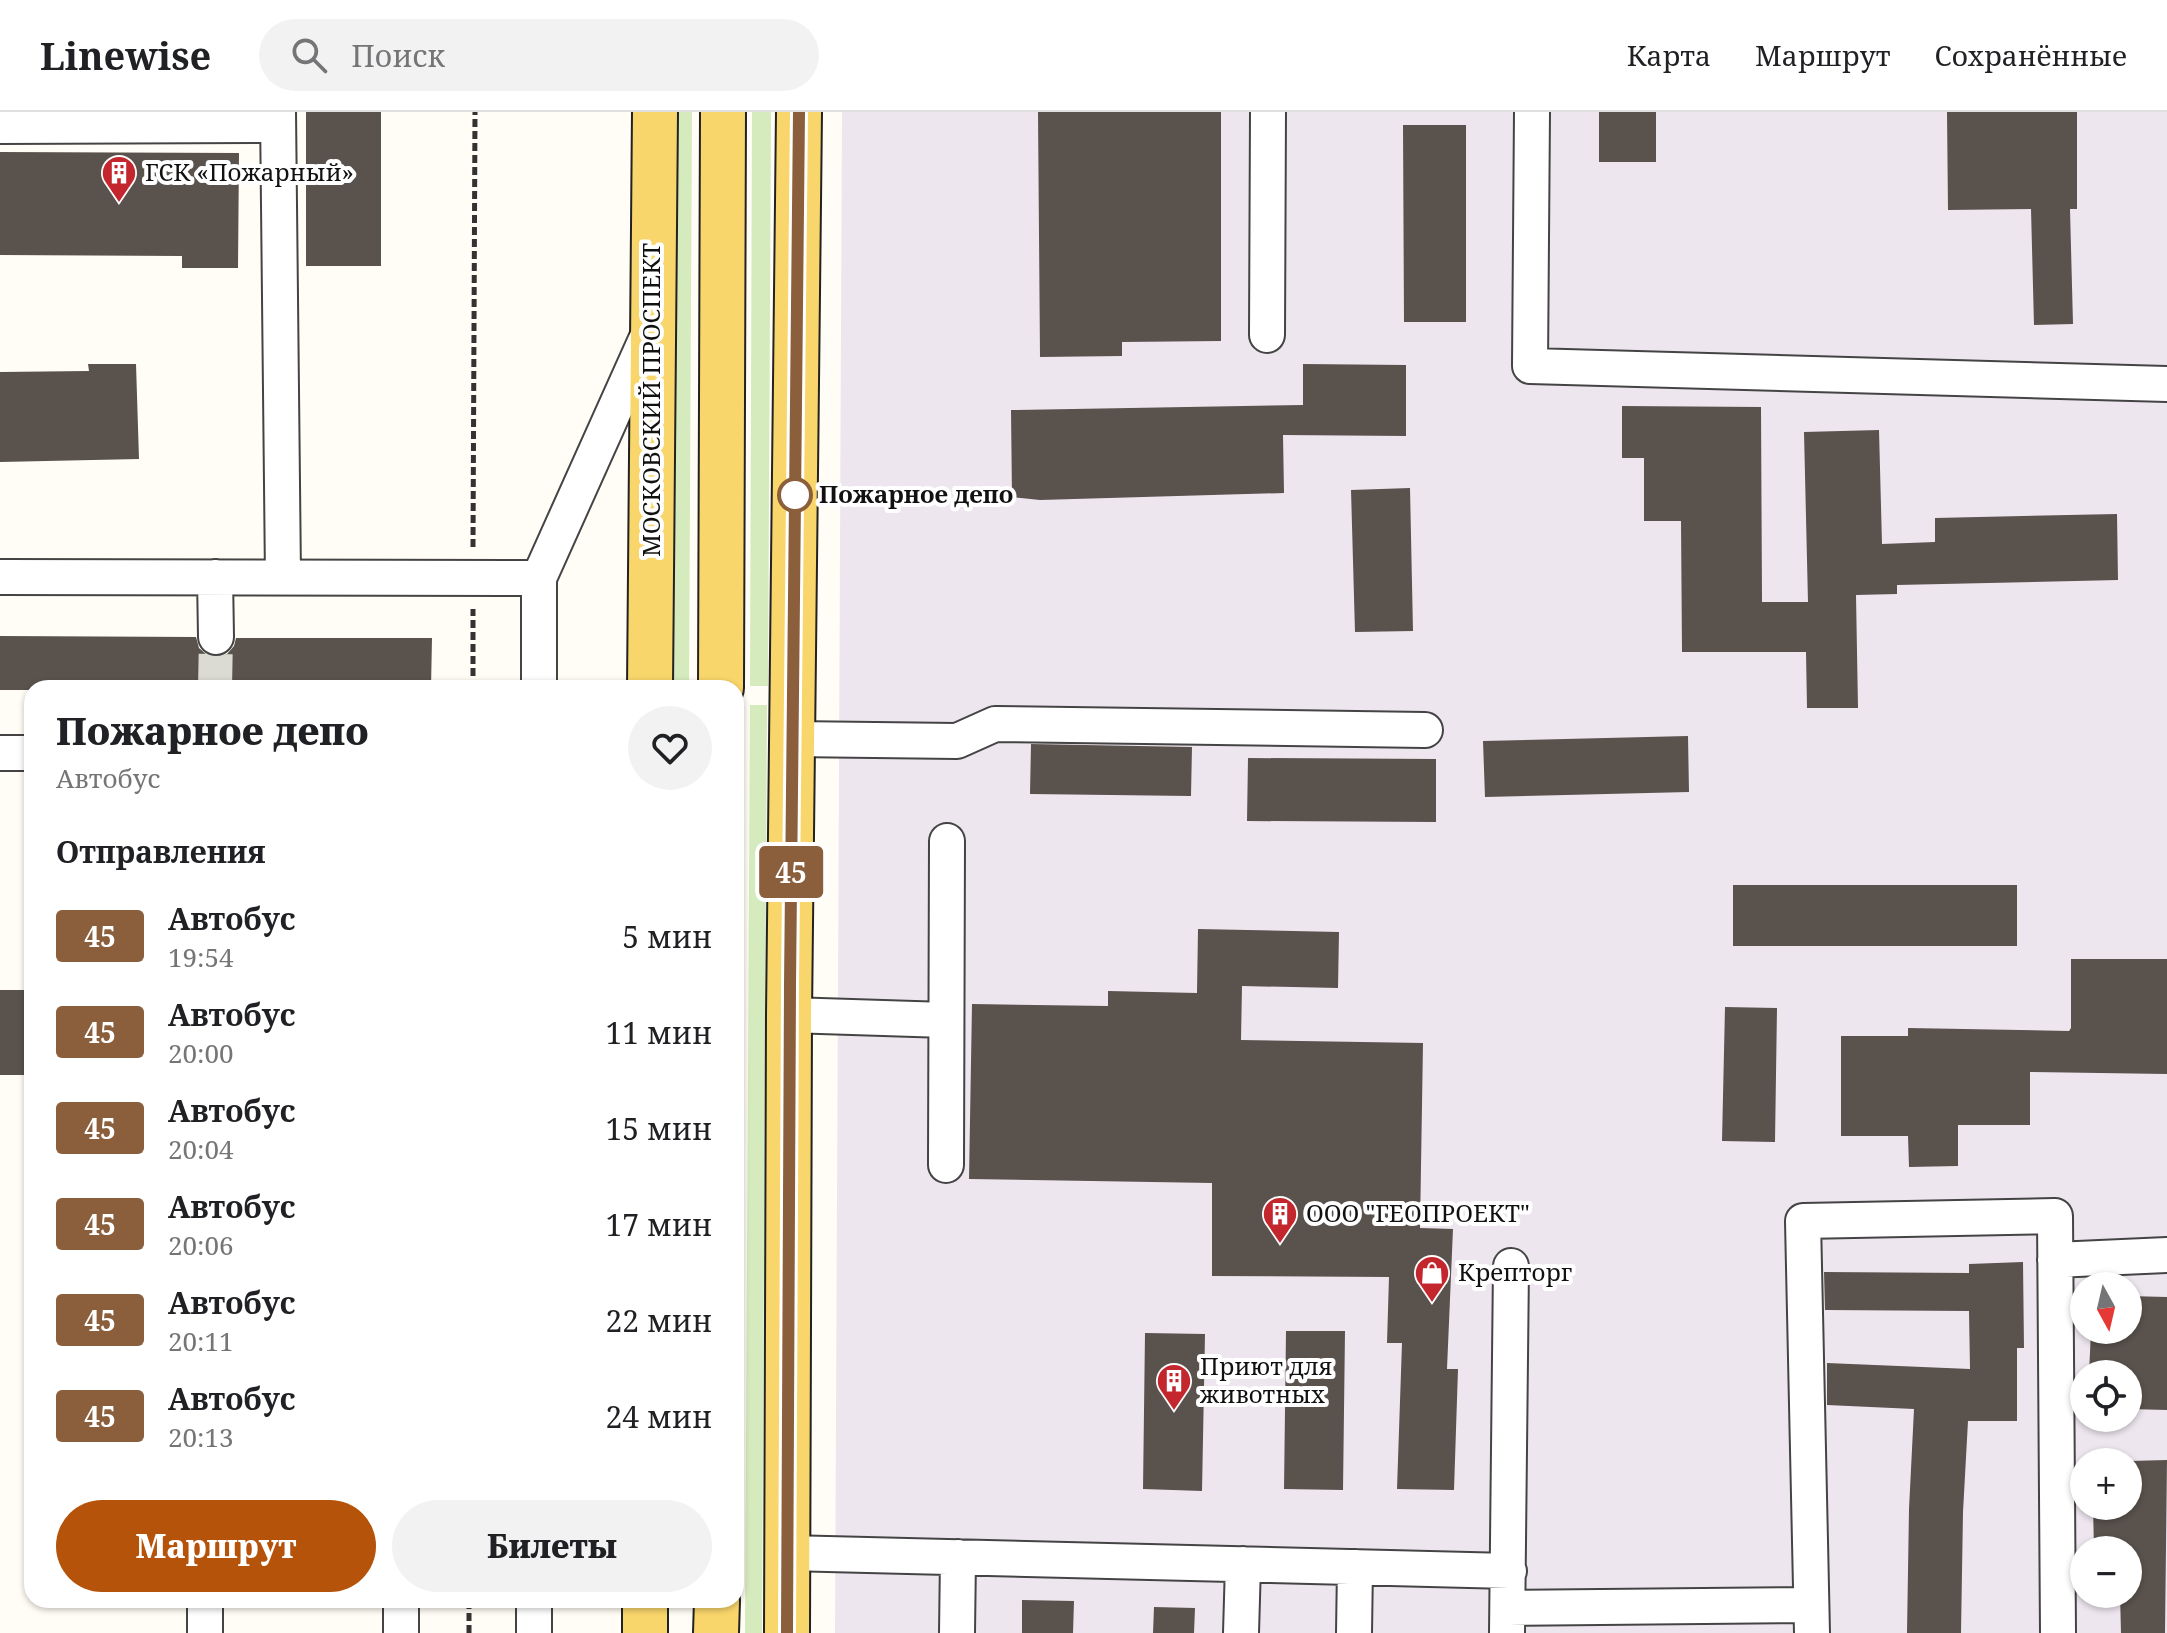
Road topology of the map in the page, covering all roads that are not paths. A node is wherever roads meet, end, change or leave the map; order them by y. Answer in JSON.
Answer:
{"nodes":[{"id":1,"x":655,"y":112,"type":"edge"},
{"id":2,"x":723,"y":112,"type":"edge"},
{"id":3,"x":799,"y":112,"type":"edge"},
{"id":4,"x":1268,"y":112,"type":"edge"},
{"id":5,"x":1532,"y":112,"type":"edge"},
{"id":6,"x":278,"y":118,"type":"edge"},
{"id":7,"x":0,"y":126,"type":"edge"},
{"id":8,"x":653,"y":326,"type":"junction"},
{"id":9,"x":1267,"y":335,"type":"dead end"},
{"id":10,"x":2167,"y":384,"type":"edge"},
{"id":11,"x":0,"y":577,"type":"edge"},
{"id":12,"x":215,"y":577,"type":"junction"},
{"id":13,"x":283,"y":577,"type":"junction"},
{"id":14,"x":539,"y":578,"type":"junction"},
{"id":15,"x":216,"y":637,"type":"tunnel mouth"},
{"id":16,"x":539,"y":680,"type":"edge"},
{"id":17,"x":650,"y":680,"type":"edge"},
{"id":18,"x":721,"y":680,"type":"edge"},
{"id":19,"x":1425,"y":730,"type":"dead end"},
{"id":20,"x":792,"y":739,"type":"junction"},
{"id":21,"x":0,"y":753,"type":"edge"},
{"id":22,"x":24,"y":753,"type":"edge"},
{"id":23,"x":947,"y":841,"type":"dead end"},
{"id":24,"x":789,"y":1015,"type":"junction"},
{"id":25,"x":946,"y":1020,"type":"junction"},
{"id":26,"x":946,"y":1165,"type":"dead end"},
{"id":27,"x":2167,"y":1255,"type":"edge"},
{"id":28,"x":2055,"y":1260,"type":"junction"},
{"id":29,"x":1511,"y":1266,"type":"dead end"},
{"id":30,"x":787,"y":1553,"type":"junction"},
{"id":31,"x":958,"y":1557,"type":"junction"},
{"id":32,"x":1243,"y":1564,"type":"junction"},
{"id":33,"x":1355,"y":1567,"type":"junction"},
{"id":34,"x":1509,"y":1571,"type":"junction"},
{"id":35,"x":205,"y":1608,"type":"edge"},
{"id":36,"x":401,"y":1608,"type":"edge"},
{"id":37,"x":534,"y":1608,"type":"edge"},
{"id":38,"x":645,"y":1608,"type":"edge"},
{"id":39,"x":717,"y":1608,"type":"edge"},
{"id":40,"x":1811,"y":1619,"type":"edge"},
{"id":41,"x":1507,"y":1621,"type":"edge"},
{"id":42,"x":205,"y":1633,"type":"edge"},
{"id":43,"x":401,"y":1633,"type":"edge"},
{"id":44,"x":534,"y":1633,"type":"edge"},
{"id":45,"x":645,"y":1633,"type":"edge"},
{"id":46,"x":716,"y":1633,"type":"edge"},
{"id":47,"x":787,"y":1633,"type":"edge"},
{"id":48,"x":957,"y":1633,"type":"edge"},
{"id":49,"x":1241,"y":1633,"type":"edge"},
{"id":50,"x":1354,"y":1633,"type":"edge"},
{"id":51,"x":2058,"y":1633,"type":"edge"}],
"edges":[{"from":1,"to":8,"type":"main road","name":"МОСКОВСКИЙ ПРОСПЕКТ"},
{"from":2,"to":18,"type":"main road"},
{"from":3,"to":20,"type":"main road"},
{"from":4,"to":9,"type":"street"},
{"from":5,"to":10,"type":"street"},
{"from":6,"to":7,"type":"street"},
{"from":6,"to":13,"type":"street"},
{"from":8,"to":14,"type":"street"},
{"from":8,"to":17,"type":"main road","name":"МОСКОВСКИЙ ПРОСПЕКТ"},
{"from":11,"to":12,"type":"street"},
{"from":12,"to":13,"type":"street"},
{"from":12,"to":15,"type":"street"},
{"from":13,"to":14,"type":"street"},
{"from":14,"to":16,"type":"street"},
{"from":19,"to":20,"type":"street"},
{"from":20,"to":24,"type":"main road"},
{"from":21,"to":22,"type":"street"},
{"from":23,"to":25,"type":"street"},
{"from":24,"to":25,"type":"street"},
{"from":24,"to":30,"type":"main road"},
{"from":25,"to":26,"type":"street"},
{"from":27,"to":28,"type":"street"},
{"from":28,"to":40,"type":"street"},
{"from":28,"to":51,"type":"street"},
{"from":29,"to":34,"type":"street"},
{"from":30,"to":31,"type":"street"},
{"from":30,"to":47,"type":"main road"},
{"from":31,"to":32,"type":"street"},
{"from":31,"to":48,"type":"street"},
{"from":32,"to":33,"type":"street"},
{"from":32,"to":49,"type":"street"},
{"from":33,"to":34,"type":"street"},
{"from":33,"to":50,"type":"street"},
{"from":34,"to":41,"type":"street"},
{"from":35,"to":42,"type":"street"},
{"from":36,"to":43,"type":"street"},
{"from":37,"to":44,"type":"street"},
{"from":38,"to":45,"type":"main road"},
{"from":39,"to":46,"type":"main road"},
{"from":40,"to":41,"type":"street"}]}
